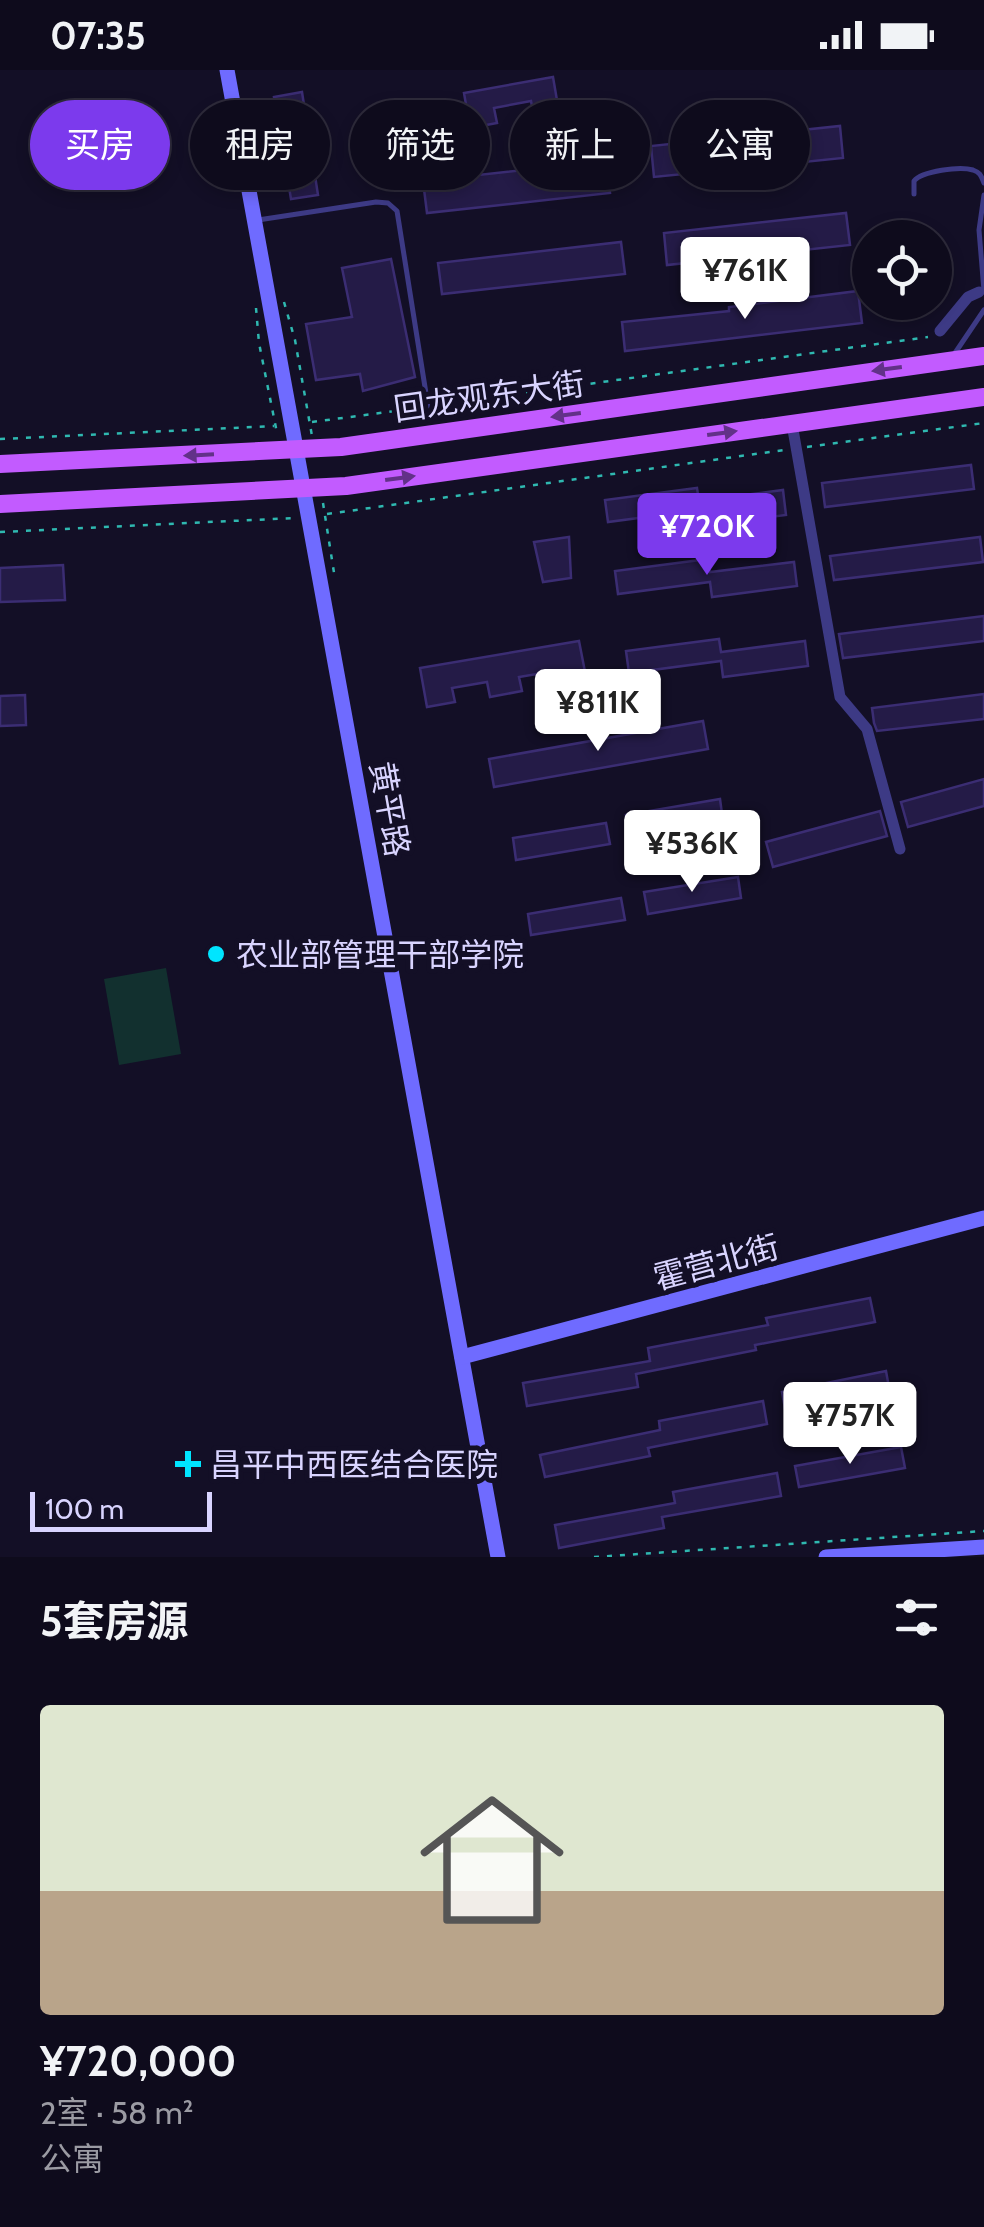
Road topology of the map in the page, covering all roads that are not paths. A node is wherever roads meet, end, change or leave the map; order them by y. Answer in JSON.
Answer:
{"nodes":[{"id":1,"x":227,"y":70,"type":"edge"},
{"id":2,"x":984,"y":183,"type":"edge"},
{"id":3,"x":914,"y":194,"type":"dead end"},
{"id":4,"x":984,"y":196,"type":"edge"},
{"id":5,"x":255,"y":221,"type":"junction"},
{"id":6,"x":982,"y":292,"type":"edge"},
{"id":7,"x":984,"y":310,"type":"edge"},
{"id":8,"x":984,"y":322,"type":"edge"},
{"id":9,"x":971,"y":332,"type":"junction"},
{"id":10,"x":941,"y":333,"type":"road end"},
{"id":11,"x":984,"y":356,"type":"edge"},
{"id":12,"x":923,"y":364,"type":"junction"},
{"id":13,"x":978,"y":397,"type":"edge"},
{"id":14,"x":428,"y":406,"type":"road end"},
{"id":15,"x":792,"y":424,"type":"junction"},
{"id":16,"x":297,"y":450,"type":"junction"},
{"id":17,"x":0,"y":464,"type":"edge"},
{"id":18,"x":312,"y":488,"type":"junction"},
{"id":19,"x":0,"y":504,"type":"edge"},
{"id":20,"x":900,"y":849,"type":"dead end"},
{"id":21,"x":984,"y":1218,"type":"edge"},
{"id":22,"x":462,"y":1358,"type":"junction"},
{"id":23,"x":984,"y":1547,"type":"edge"},
{"id":24,"x":498,"y":1557,"type":"edge"},
{"id":25,"x":826,"y":1557,"type":"edge"}],
"edges":[{"from":1,"to":5,"type":"main road","name":"黄平路"},
{"from":2,"to":3,"type":"lane"},
{"from":4,"to":6,"type":"lane"},
{"from":5,"to":14,"type":"lane"},
{"from":5,"to":16,"type":"main road","name":"黄平路"},
{"from":6,"to":10,"type":"street"},
{"from":7,"to":9,"type":"lane"},
{"from":8,"to":9,"type":"lane"},
{"from":9,"to":12,"type":"lane"},
{"from":11,"to":12,"type":"main road","name":"回龙观东大街"},
{"from":12,"to":16,"type":"main road","name":"回龙观东大街","one_way":true},
{"from":13,"to":15,"type":"main road"},
{"from":18,"to":15,"type":"main road","one_way":true},
{"from":15,"to":20,"type":"street"},
{"from":16,"to":17,"type":"main road","name":"回龙观东大街","one_way":true},
{"from":16,"to":18,"type":"main road","name":"黄平路"},
{"from":18,"to":19,"type":"main road"},
{"from":18,"to":22,"type":"main road","name":"黄平路"},
{"from":21,"to":22,"type":"main road","name":"霍营北街"},
{"from":22,"to":24,"type":"main road","name":"黄平路"},
{"from":23,"to":25,"type":"main road"}]}
